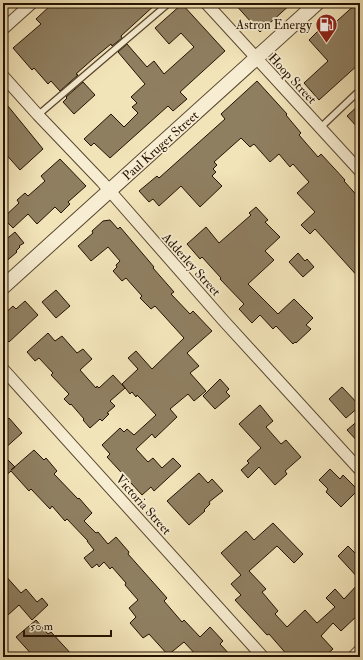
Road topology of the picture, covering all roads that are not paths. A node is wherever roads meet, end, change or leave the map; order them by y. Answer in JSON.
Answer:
{"nodes":[{"id":1,"x":32,"y":3,"type":"edge"},
{"id":2,"x":169,"y":3,"type":"edge"},
{"id":3,"x":206,"y":3,"type":"edge"},
{"id":4,"x":317,"y":3,"type":"edge"},
{"id":5,"x":3,"y":29,"type":"edge"},
{"id":6,"x":256,"y":58,"type":"junction"},
{"id":7,"x":3,"y":76,"type":"edge"},
{"id":8,"x":360,"y":90,"type":"edge"},
{"id":9,"x":38,"y":115,"type":"junction"},
{"id":10,"x":320,"y":128,"type":"junction"},
{"id":11,"x":360,"y":171,"type":"edge"},
{"id":12,"x":109,"y":191,"type":"junction"},
{"id":13,"x":3,"y":287,"type":"edge"},
{"id":14,"x":3,"y":369,"type":"edge"},
{"id":15,"x":360,"y":470,"type":"edge"},
{"id":16,"x":360,"y":650,"type":"edge"},
{"id":17,"x":263,"y":657,"type":"edge"},
{"id":18,"x":353,"y":657,"type":"edge"}],
"edges":[{"from":1,"to":5,"type":"street"},
{"from":2,"to":9,"type":"lane"},
{"from":3,"to":6,"type":"street","name":"Hoop Street"},
{"from":4,"to":6,"type":"street","name":"Paul Kruger Street"},
{"from":6,"to":10,"type":"street","name":"Hoop Street"},
{"from":6,"to":12,"type":"street","name":"Paul Kruger Street"},
{"from":7,"to":9,"type":"street","name":"Adderley Street"},
{"from":8,"to":10,"type":"lane"},
{"from":9,"to":12,"type":"street","name":"Adderley Street"},
{"from":10,"to":11,"type":"street","name":"Hoop Street"},
{"from":12,"to":13,"type":"street","name":"Paul Kruger Street"},
{"from":12,"to":15,"type":"street","name":"Adderley Street"},
{"from":14,"to":17,"type":"street","name":"Victoria Street"},
{"from":16,"to":18,"type":"street"}]}
